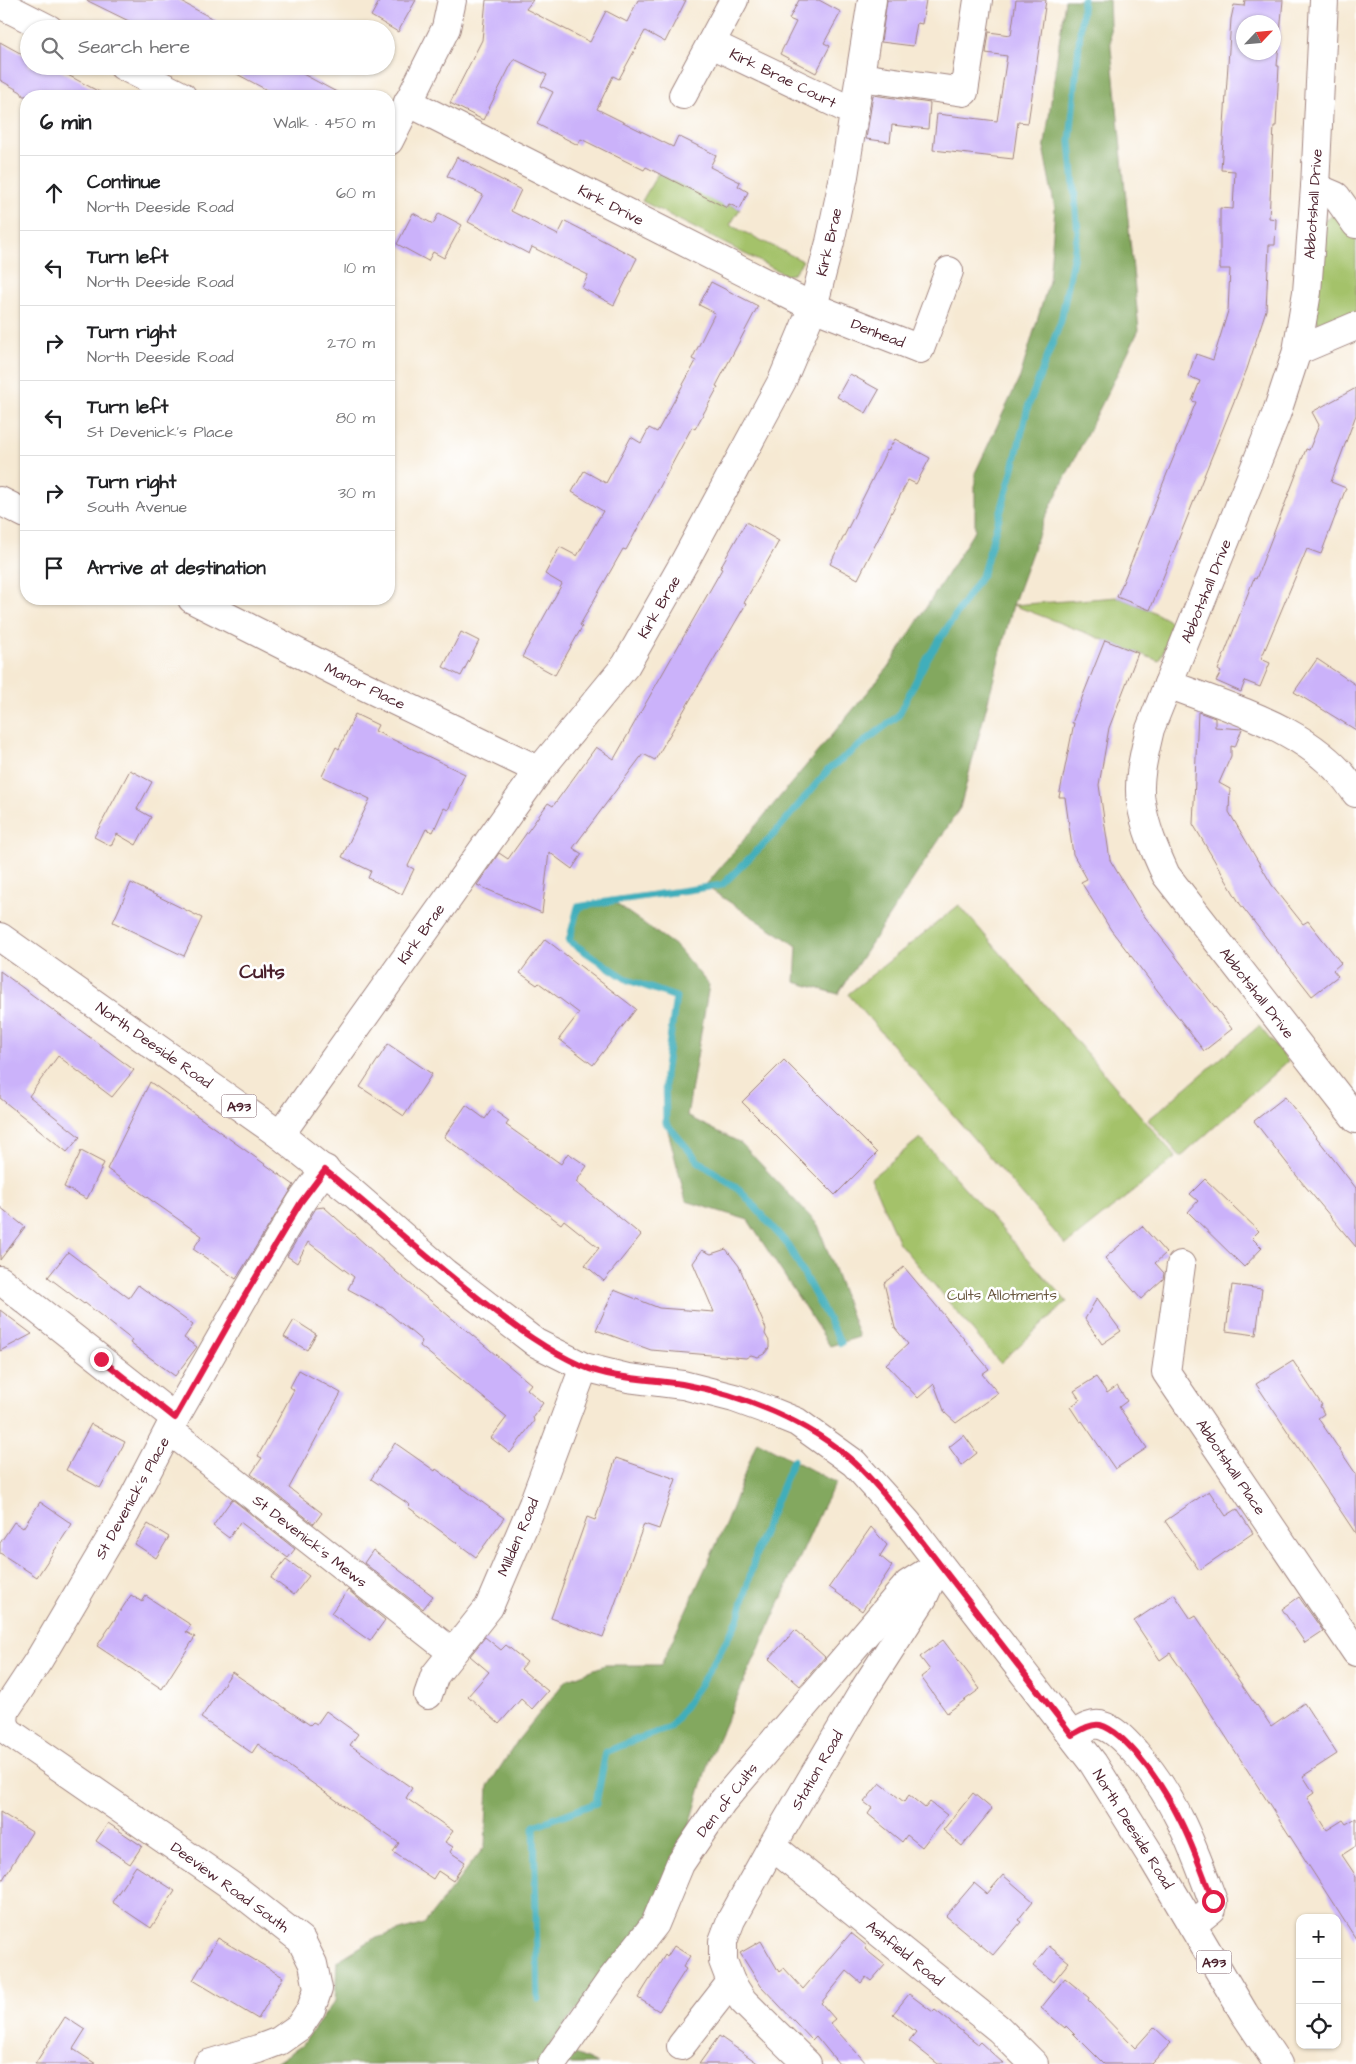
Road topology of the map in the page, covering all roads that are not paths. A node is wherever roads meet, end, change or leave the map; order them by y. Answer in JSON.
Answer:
{"nodes":[{"id":1,"x":452,"y":0,"type":"edge"},
{"id":2,"x":734,"y":0,"type":"edge"},
{"id":3,"x":872,"y":0,"type":"edge"},
{"id":4,"x":978,"y":0,"type":"edge"},
{"id":5,"x":1324,"y":0,"type":"edge"},
{"id":6,"x":0,"y":4,"type":"edge"},
{"id":7,"x":31,"y":20,"type":"edge"},
{"id":8,"x":712,"y":44,"type":"junction"},
{"id":9,"x":141,"y":75,"type":"edge"},
{"id":10,"x":860,"y":77,"type":"junction"},
{"id":11,"x":170,"y":90,"type":"edge"},
{"id":12,"x":683,"y":96,"type":"dead end"},
{"id":13,"x":408,"y":102,"type":"junction"},
{"id":14,"x":854,"y":112,"type":"junction"},
{"id":15,"x":395,"y":129,"type":"edge"},
{"id":16,"x":1315,"y":186,"type":"junction"},
{"id":17,"x":1356,"y":224,"type":"edge"},
{"id":18,"x":949,"y":271,"type":"dead end"},
{"id":19,"x":813,"y":307,"type":"junction"},
{"id":20,"x":1356,"y":326,"type":"edge"},
{"id":21,"x":1297,"y":351,"type":"junction"},
{"id":22,"x":0,"y":501,"type":"edge"},
{"id":23,"x":20,"y":511,"type":"edge"},
{"id":24,"x":204,"y":605,"type":"edge"},
{"id":25,"x":1168,"y":684,"type":"junction"},
{"id":26,"x":538,"y":772,"type":"junction"},
{"id":27,"x":1356,"y":793,"type":"edge"},
{"id":28,"x":0,"y":937,"type":"edge"},
{"id":29,"x":1356,"y":1118,"type":"edge"},
{"id":30,"x":280,"y":1135,"type":"junction"},
{"id":31,"x":325,"y":1170,"type":"junction"},
{"id":32,"x":1180,"y":1265,"type":"dead end"},
{"id":33,"x":0,"y":1280,"type":"edge"},
{"id":34,"x":584,"y":1367,"type":"junction"},
{"id":35,"x":172,"y":1424,"type":"junction"},
{"id":36,"x":938,"y":1564,"type":"junction"},
{"id":37,"x":1353,"y":1640,"type":"edge"},
{"id":38,"x":452,"y":1652,"type":"junction"},
{"id":39,"x":428,"y":1695,"type":"dead end"},
{"id":40,"x":3,"y":1719,"type":"edge"},
{"id":41,"x":1072,"y":1735,"type":"junction"},
{"id":42,"x":772,"y":1846,"type":"junction"},
{"id":43,"x":1192,"y":1925,"type":"junction"},
{"id":44,"x":731,"y":1982,"type":"junction"},
{"id":45,"x":681,"y":2046,"type":"dead end"},
{"id":46,"x":208,"y":2064,"type":"edge"},
{"id":47,"x":552,"y":2064,"type":"edge"},
{"id":48,"x":806,"y":2064,"type":"edge"},
{"id":49,"x":1034,"y":2064,"type":"edge"},
{"id":50,"x":1278,"y":2064,"type":"edge"}],
"edges":[{"from":1,"to":13,"type":"street"},
{"from":2,"to":8,"type":"street","name":"Kirk Brae Court"},
{"from":3,"to":10,"type":"street","name":"Kirk Brae"},
{"from":4,"to":10,"type":"street"},
{"from":5,"to":16,"type":"street","name":"Abbotshall Drive"},
{"from":6,"to":7,"type":"street"},
{"from":8,"to":12,"type":"street","name":"Kirk Brae Court"},
{"from":8,"to":14,"type":"street","name":"Kirk Brae Court"},
{"from":9,"to":11,"type":"street"},
{"from":10,"to":14,"type":"street","name":"Kirk Brae"},
{"from":13,"to":15,"type":"street"},
{"from":13,"to":19,"type":"street","name":"Kirk Drive"},
{"from":14,"to":19,"type":"street","name":"Kirk Brae"},
{"from":16,"to":17,"type":"street"},
{"from":16,"to":21,"type":"street","name":"Abbotshall Drive"},
{"from":18,"to":19,"type":"street","name":"Denhead"},
{"from":19,"to":26,"type":"street","name":"Kirk Brae"},
{"from":20,"to":21,"type":"street"},
{"from":21,"to":25,"type":"street","name":"Abbotshall Drive"},
{"from":22,"to":23,"type":"street"},
{"from":24,"to":26,"type":"street","name":"Manor Place"},
{"from":25,"to":27,"type":"street"},
{"from":25,"to":29,"type":"street","name":"Abbotshall Drive"},
{"from":26,"to":30,"type":"street","name":"Kirk Brae"},
{"from":28,"to":30,"type":"street","name":"North Deeside Road","number":"A93"},
{"from":30,"to":31,"type":"street","name":"North Deeside Road","number":"A93"},
{"from":31,"to":34,"type":"street","name":"North Deeside Road","number":"A93"},
{"from":31,"to":35,"type":"street","name":"St Devenick's Place"},
{"from":32,"to":37,"type":"street","name":"Abbotshall Place"},
{"from":33,"to":35,"type":"street","name":"St Devenick's Mews"},
{"from":34,"to":36,"type":"street","name":"North Deeside Road","number":"A93"},
{"from":34,"to":38,"type":"street","name":"Millden Road"},
{"from":35,"to":38,"type":"street","name":"St Devenick's Mews"},
{"from":35,"to":40,"type":"street","name":"St Devenick's Place"},
{"from":36,"to":41,"type":"street","name":"North Deeside Road","number":"A93"},
{"from":36,"to":42,"type":"street","name":"Station Road"},
{"from":36,"to":47,"type":"street","name":"Den of Cults"},
{"from":38,"to":39,"type":"street","name":"Millden Road"},
{"from":40,"to":46,"type":"street","name":"Deeview Road South"},
{"from":41,"to":43,"type":"street","name":"North Deeside Road","number":"A93"},
{"from":41,"to":43,"type":"street"},
{"from":42,"to":44,"type":"street","name":"Station Road"},
{"from":42,"to":49,"type":"street","name":"Ashfield Road"},
{"from":43,"to":50,"type":"street","name":"North Deeside Road","number":"A93"},
{"from":44,"to":45,"type":"street"},
{"from":44,"to":48,"type":"street","name":"Station Road"}]}
